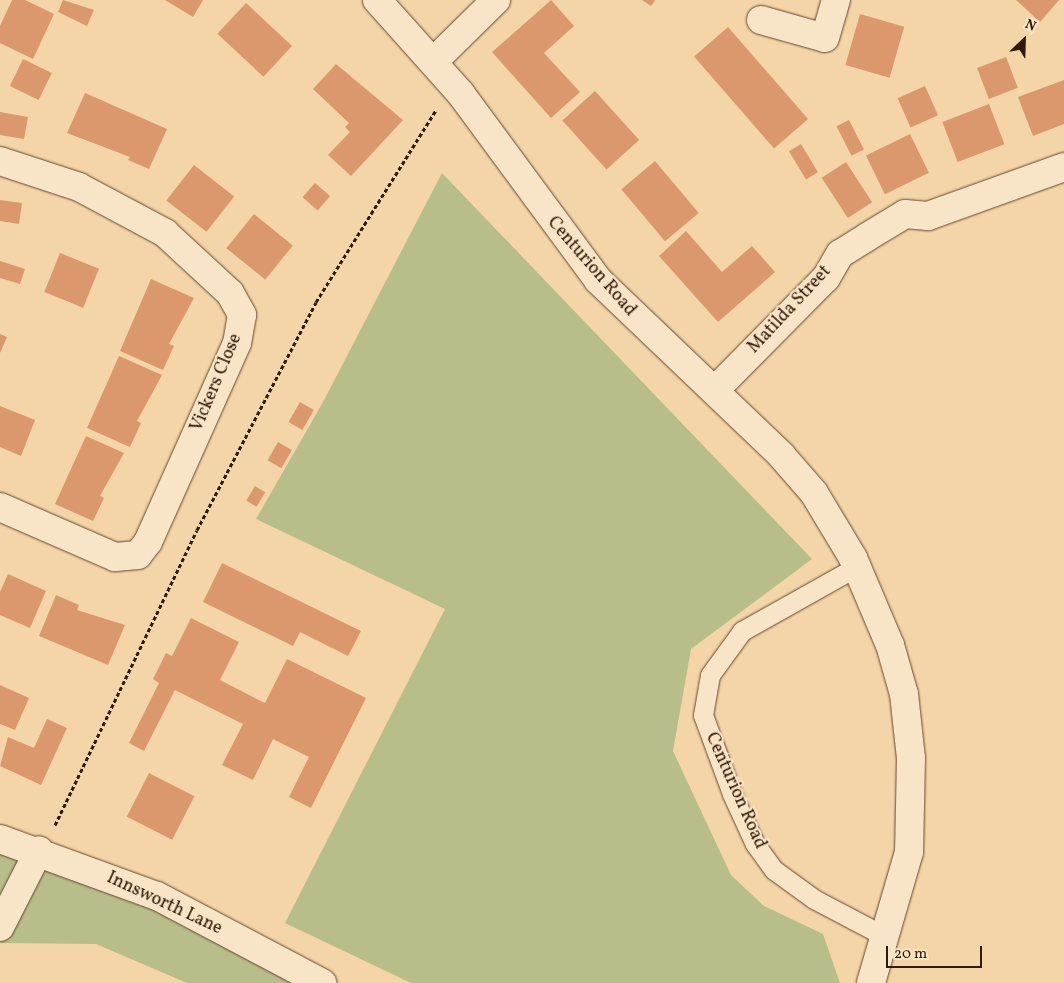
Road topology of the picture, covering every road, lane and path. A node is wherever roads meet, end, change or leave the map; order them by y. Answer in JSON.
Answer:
{"nodes":[{"id":1,"x":377,"y":0,"type":"edge"},
{"id":2,"x":496,"y":0,"type":"edge"},
{"id":3,"x":836,"y":0,"type":"edge"},
{"id":4,"x":761,"y":20,"type":"dead end"},
{"id":5,"x":434,"y":61,"type":"junction"},
{"id":6,"x":453,"y":84,"type":"junction"},
{"id":7,"x":0,"y":162,"type":"edge"},
{"id":8,"x":1064,"y":168,"type":"edge"},
{"id":9,"x":715,"y":390,"type":"junction"},
{"id":10,"x":0,"y":507,"type":"edge"},
{"id":11,"x":856,"y":567,"type":"junction"},
{"id":12,"x":0,"y":839,"type":"edge"},
{"id":13,"x":39,"y":850,"type":"junction"},
{"id":14,"x":0,"y":927,"type":"edge"},
{"id":15,"x":886,"y":937,"type":"junction"},
{"id":16,"x":322,"y":983,"type":"edge"},
{"id":17,"x":871,"y":983,"type":"edge"}],
"edges":[{"from":1,"to":5,"type":"street","name":"Centurion Road"},
{"from":2,"to":5,"type":"street"},
{"from":3,"to":4,"type":"street"},
{"from":5,"to":6,"type":"street","name":"Centurion Road"},
{"from":6,"to":9,"type":"street","name":"Centurion Road"},
{"from":6,"to":13,"type":"path"},
{"from":7,"to":10,"type":"street","name":"Vickers Close"},
{"from":8,"to":9,"type":"street","name":"Matilda Street"},
{"from":9,"to":11,"type":"street","name":"Centurion Road"},
{"from":11,"to":15,"type":"street","name":"Centurion Road"},
{"from":11,"to":15,"type":"lane","name":"Centurion Road"},
{"from":12,"to":13,"type":"street","name":"Innsworth Lane"},
{"from":13,"to":14,"type":"street"},
{"from":13,"to":16,"type":"street","name":"Innsworth Lane"},
{"from":15,"to":17,"type":"street","name":"Centurion Road"}]}
